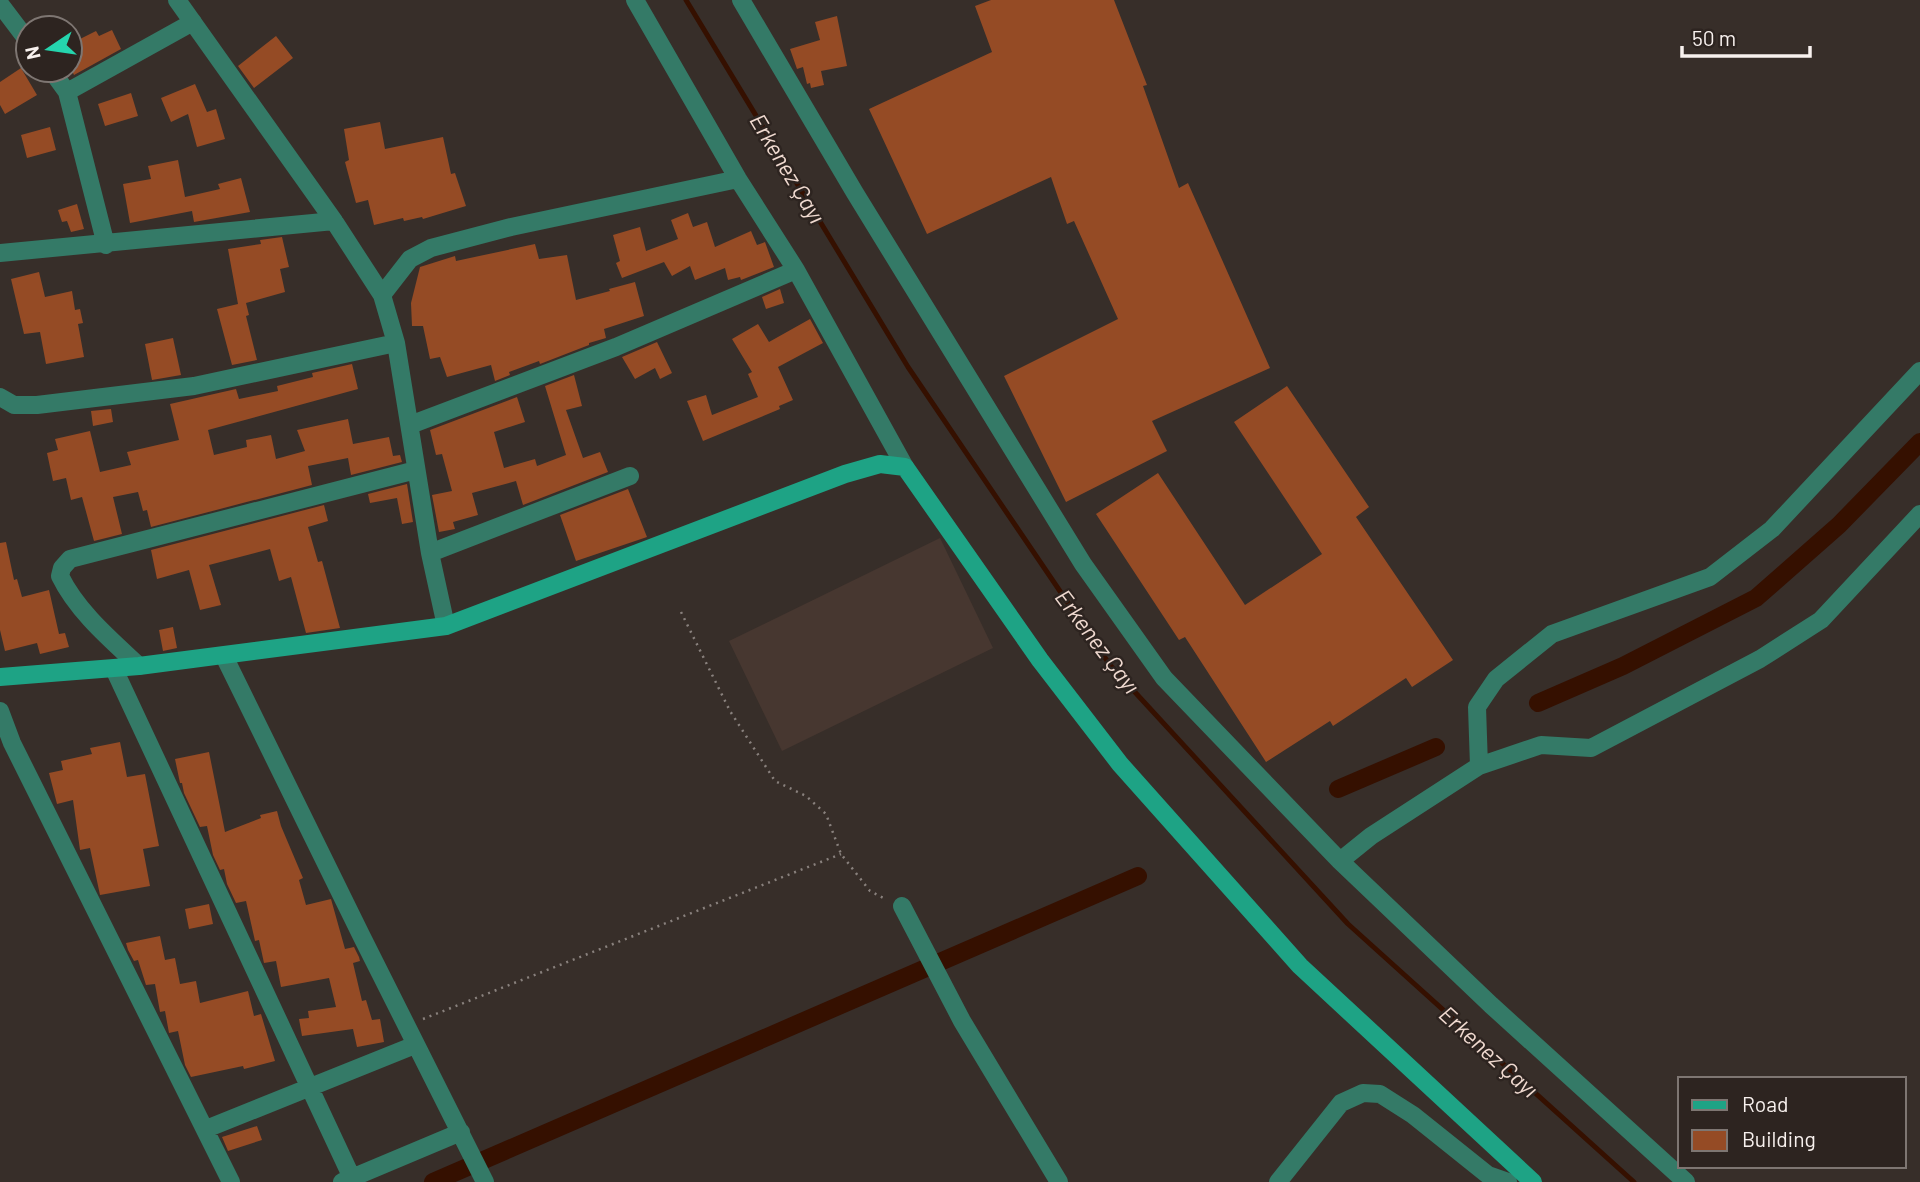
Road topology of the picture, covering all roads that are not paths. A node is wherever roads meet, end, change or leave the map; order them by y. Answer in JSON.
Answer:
{"nodes":[{"id":1,"x":177,"y":0,"type":"edge"},
{"id":2,"x":635,"y":0,"type":"edge"},
{"id":3,"x":741,"y":0,"type":"edge"},
{"id":4,"x":0,"y":4,"type":"edge"},
{"id":5,"x":14,"y":22,"type":"edge"},
{"id":6,"x":193,"y":22,"type":"junction"},
{"id":7,"x":61,"y":84,"type":"edge"},
{"id":8,"x":67,"y":92,"type":"junction"},
{"id":9,"x":738,"y":179,"type":"junction"},
{"id":10,"x":334,"y":221,"type":"junction"},
{"id":11,"x":106,"y":245,"type":"junction"},
{"id":12,"x":0,"y":253,"type":"edge"},
{"id":13,"x":796,"y":270,"type":"junction"},
{"id":14,"x":382,"y":295,"type":"junction"},
{"id":15,"x":396,"y":343,"type":"junction"},
{"id":16,"x":1920,"y":370,"type":"edge"},
{"id":17,"x":0,"y":397,"type":"edge"},
{"id":18,"x":410,"y":425,"type":"junction"},
{"id":19,"x":905,"y":467,"type":"junction"},
{"id":20,"x":416,"y":470,"type":"junction"},
{"id":21,"x":630,"y":476,"type":"dead end"},
{"id":22,"x":1920,"y":513,"type":"edge"},
{"id":23,"x":430,"y":553,"type":"junction"},
{"id":24,"x":446,"y":626,"type":"junction"},
{"id":25,"x":224,"y":656,"type":"junction"},
{"id":26,"x":139,"y":666,"type":"junction"},
{"id":27,"x":114,"y":668,"type":"junction"},
{"id":28,"x":0,"y":677,"type":"edge"},
{"id":29,"x":0,"y":711,"type":"edge"},
{"id":30,"x":1479,"y":766,"type":"junction"},
{"id":31,"x":1340,"y":861,"type":"junction"},
{"id":32,"x":906,"y":914,"type":"road end"},
{"id":33,"x":415,"y":1045,"type":"junction"},
{"id":34,"x":309,"y":1088,"type":"junction"},
{"id":35,"x":206,"y":1129,"type":"junction"},
{"id":36,"x":463,"y":1136,"type":"junction"},
{"id":37,"x":347,"y":1180,"type":"edge"},
{"id":38,"x":1051,"y":1180,"type":"edge"},
{"id":39,"x":231,"y":1182,"type":"edge"},
{"id":40,"x":485,"y":1182,"type":"edge"},
{"id":41,"x":1278,"y":1182,"type":"edge"},
{"id":42,"x":1508,"y":1182,"type":"edge"},
{"id":43,"x":1533,"y":1182,"type":"edge"},
{"id":44,"x":1686,"y":1182,"type":"edge"}],
"edges":[{"from":1,"to":6,"type":"street"},
{"from":2,"to":9,"type":"street"},
{"from":3,"to":31,"type":"street"},
{"from":4,"to":5,"type":"street"},
{"from":6,"to":8,"type":"street"},
{"from":6,"to":10,"type":"street"},
{"from":7,"to":8,"type":"street"},
{"from":8,"to":11,"type":"street"},
{"from":9,"to":13,"type":"street"},
{"from":9,"to":14,"type":"street"},
{"from":10,"to":11,"type":"street"},
{"from":10,"to":14,"type":"street"},
{"from":11,"to":12,"type":"street"},
{"from":13,"to":18,"type":"street"},
{"from":13,"to":19,"type":"street"},
{"from":14,"to":15,"type":"street"},
{"from":15,"to":17,"type":"street"},
{"from":15,"to":18,"type":"street"},
{"from":16,"to":30,"type":"street"},
{"from":18,"to":20,"type":"street"},
{"from":19,"to":24,"type":"street"},
{"from":19,"to":43,"type":"street"},
{"from":20,"to":23,"type":"street"},
{"from":20,"to":26,"type":"street"},
{"from":21,"to":23,"type":"street"},
{"from":22,"to":30,"type":"street"},
{"from":23,"to":24,"type":"street"},
{"from":24,"to":25,"type":"street"},
{"from":25,"to":26,"type":"street"},
{"from":25,"to":33,"type":"street"},
{"from":26,"to":27,"type":"street"},
{"from":27,"to":28,"type":"street"},
{"from":27,"to":34,"type":"street"},
{"from":29,"to":35,"type":"street"},
{"from":30,"to":31,"type":"street"},
{"from":31,"to":44,"type":"street"},
{"from":32,"to":38,"type":"street"},
{"from":33,"to":34,"type":"street"},
{"from":33,"to":36,"type":"street"},
{"from":34,"to":35,"type":"street"},
{"from":34,"to":37,"type":"street"},
{"from":35,"to":39,"type":"street"},
{"from":36,"to":37,"type":"street"},
{"from":36,"to":40,"type":"street"},
{"from":41,"to":42,"type":"street"}]}
